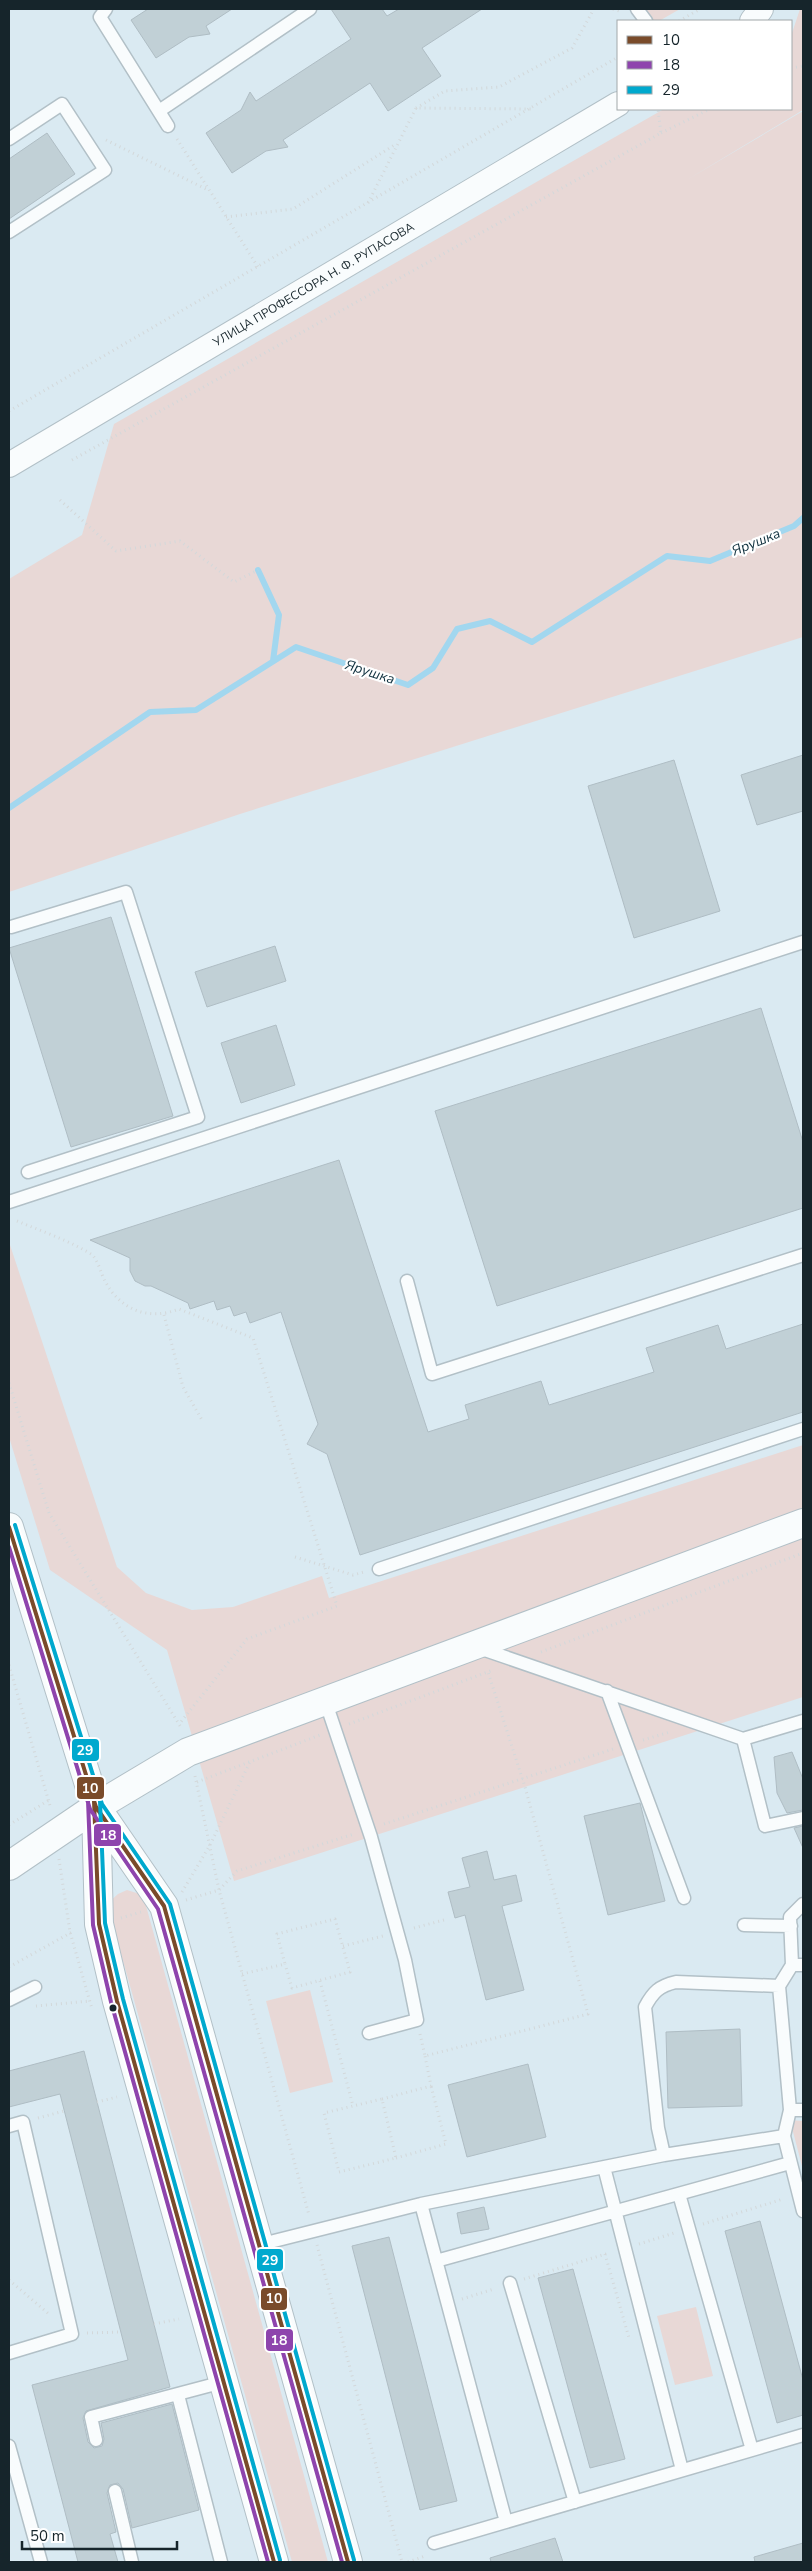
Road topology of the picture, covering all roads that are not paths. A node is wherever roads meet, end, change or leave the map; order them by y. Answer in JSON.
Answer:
{"nodes":[{"id":1,"x":106,"y":9,"type":"edge"},
{"id":2,"x":310,"y":9,"type":"edge"},
{"id":3,"x":637,"y":9,"type":"edge"},
{"id":4,"x":761,"y":9,"type":"edge"},
{"id":5,"x":645,"y":20,"type":"edge"},
{"id":6,"x":753,"y":20,"type":"edge"},
{"id":7,"x":617,"y":105,"type":"edge"},
{"id":8,"x":159,"y":111,"type":"junction"},
{"id":9,"x":168,"y":126,"type":"road end"},
{"id":10,"x":9,"y":139,"type":"edge"},
{"id":11,"x":9,"y":232,"type":"edge"},
{"id":12,"x":9,"y":465,"type":"edge"},
{"id":13,"x":11,"y":927,"type":"dead end"},
{"id":14,"x":803,"y":942,"type":"edge"},
{"id":15,"x":28,"y":1172,"type":"dead end"},
{"id":16,"x":9,"y":1202,"type":"edge"},
{"id":17,"x":803,"y":1255,"type":"edge"},
{"id":18,"x":407,"y":1281,"type":"dead end"},
{"id":19,"x":803,"y":1429,"type":"edge"},
{"id":20,"x":803,"y":1523,"type":"edge"},
{"id":21,"x":9,"y":1527,"type":"edge"},
{"id":22,"x":379,"y":1569,"type":"road end"},
{"id":23,"x":472,"y":1646,"type":"junction"},
{"id":24,"x":607,"y":1691,"type":"junction"},
{"id":25,"x":325,"y":1700,"type":"junction"},
{"id":26,"x":803,"y":1721,"type":"edge"},
{"id":27,"x":744,"y":1739,"type":"junction"},
{"id":28,"x":96,"y":1807,"type":"junction"},
{"id":29,"x":803,"y":1818,"type":"edge"},
{"id":30,"x":9,"y":1866,"type":"edge"},
{"id":31,"x":684,"y":1898,"type":"dead end"},
{"id":32,"x":803,"y":1904,"type":"edge"},
{"id":33,"x":744,"y":1926,"type":"dead end"},
{"id":34,"x":791,"y":1926,"type":"junction"},
{"id":35,"x":798,"y":1965,"type":"edge"},
{"id":36,"x":778,"y":1986,"type":"junction"},
{"id":37,"x":35,"y":1987,"type":"dead end"},
{"id":38,"x":9,"y":2000,"type":"edge"},
{"id":39,"x":369,"y":2033,"type":"dead end"},
{"id":40,"x":790,"y":2110,"type":"junction"},
{"id":41,"x":803,"y":2110,"type":"edge"},
{"id":42,"x":9,"y":2126,"type":"edge"},
{"id":43,"x":784,"y":2136,"type":"junction"},
{"id":44,"x":664,"y":2155,"type":"junction"},
{"id":45,"x":790,"y":2163,"type":"junction"},
{"id":46,"x":604,"y":2167,"type":"junction"},
{"id":47,"x":679,"y":2194,"type":"junction"},
{"id":48,"x":421,"y":2204,"type":"junction"},
{"id":49,"x":803,"y":2211,"type":"edge"},
{"id":50,"x":615,"y":2212,"type":"junction"},
{"id":51,"x":258,"y":2245,"type":"junction"},
{"id":52,"x":436,"y":2261,"type":"junction"},
{"id":53,"x":510,"y":2284,"type":"dead end"},
{"id":54,"x":9,"y":2353,"type":"edge"},
{"id":55,"x":223,"y":2382,"type":"junction"},
{"id":56,"x":178,"y":2395,"type":"junction"},
{"id":57,"x":803,"y":2435,"type":"edge"},
{"id":58,"x":96,"y":2440,"type":"dead end"},
{"id":59,"x":9,"y":2446,"type":"edge"},
{"id":60,"x":752,"y":2450,"type":"junction"},
{"id":61,"x":682,"y":2470,"type":"junction"},
{"id":62,"x":114,"y":2491,"type":"dead end"},
{"id":63,"x":574,"y":2502,"type":"junction"},
{"id":64,"x":506,"y":2522,"type":"junction"},
{"id":65,"x":434,"y":2543,"type":"dead end"},
{"id":66,"x":41,"y":2562,"type":"edge"},
{"id":67,"x":132,"y":2562,"type":"edge"},
{"id":68,"x":221,"y":2562,"type":"edge"},
{"id":69,"x":274,"y":2562,"type":"edge"},
{"id":70,"x":348,"y":2562,"type":"edge"}],
"edges":[{"from":1,"to":8,"type":"lane"},
{"from":2,"to":8,"type":"lane"},
{"from":3,"to":5,"type":"lane"},
{"from":4,"to":6,"type":"street"},
{"from":7,"to":12,"type":"street","name":"УЛИЦА ПРОФЕССОРА Н. Ф. РУПАСОВА"},
{"from":8,"to":9,"type":"lane"},
{"from":10,"to":11,"type":"lane"},
{"from":13,"to":15,"type":"lane"},
{"from":14,"to":16,"type":"lane"},
{"from":17,"to":18,"type":"lane"},
{"from":19,"to":22,"type":"lane"},
{"from":20,"to":23,"type":"main road"},
{"from":21,"to":28,"type":"main road"},
{"from":23,"to":24,"type":"lane"},
{"from":23,"to":25,"type":"main road"},
{"from":24,"to":27,"type":"lane"},
{"from":24,"to":31,"type":"lane"},
{"from":25,"to":28,"type":"main road"},
{"from":25,"to":39,"type":"lane"},
{"from":26,"to":27,"type":"lane"},
{"from":27,"to":29,"type":"lane"},
{"from":28,"to":30,"type":"main road"},
{"from":28,"to":51,"type":"main road"},
{"from":28,"to":55,"type":"main road"},
{"from":32,"to":34,"type":"lane"},
{"from":33,"to":34,"type":"lane"},
{"from":34,"to":35,"type":"lane"},
{"from":35,"to":36,"type":"lane"},
{"from":36,"to":40,"type":"lane"},
{"from":36,"to":44,"type":"lane"},
{"from":37,"to":38,"type":"lane"},
{"from":40,"to":41,"type":"lane"},
{"from":40,"to":43,"type":"lane"},
{"from":42,"to":54,"type":"lane"},
{"from":43,"to":44,"type":"lane"},
{"from":43,"to":45,"type":"lane"},
{"from":44,"to":46,"type":"lane"},
{"from":45,"to":47,"type":"lane"},
{"from":45,"to":49,"type":"lane"},
{"from":46,"to":48,"type":"lane"},
{"from":46,"to":50,"type":"lane"},
{"from":47,"to":50,"type":"lane"},
{"from":47,"to":60,"type":"lane"},
{"from":48,"to":51,"type":"lane"},
{"from":48,"to":52,"type":"lane"},
{"from":50,"to":52,"type":"lane"},
{"from":50,"to":61,"type":"lane"},
{"from":51,"to":70,"type":"main road"},
{"from":52,"to":64,"type":"lane"},
{"from":53,"to":63,"type":"lane"},
{"from":55,"to":56,"type":"lane"},
{"from":55,"to":69,"type":"main road"},
{"from":56,"to":58,"type":"lane"},
{"from":56,"to":68,"type":"lane"},
{"from":57,"to":60,"type":"lane"},
{"from":59,"to":66,"type":"lane"},
{"from":60,"to":61,"type":"lane"},
{"from":61,"to":63,"type":"lane"},
{"from":62,"to":67,"type":"lane"},
{"from":63,"to":64,"type":"lane"},
{"from":64,"to":65,"type":"lane"}]}
